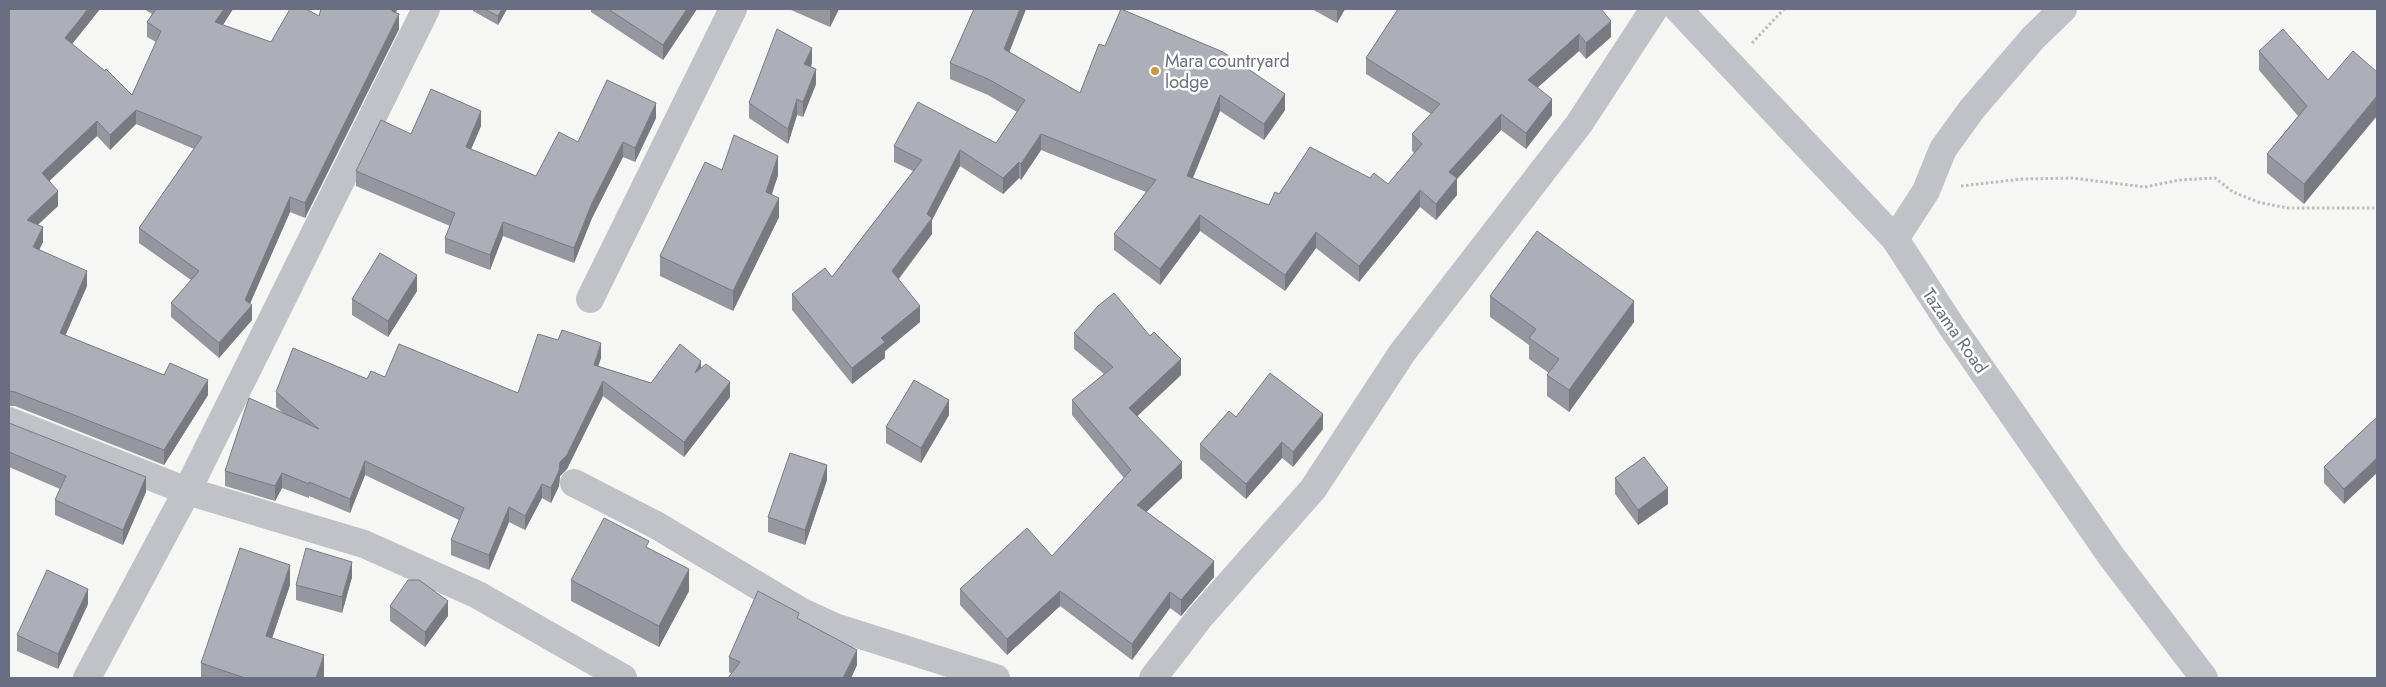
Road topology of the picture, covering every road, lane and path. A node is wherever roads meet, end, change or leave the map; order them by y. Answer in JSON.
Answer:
{"nodes":[{"id":1,"x":426,"y":9,"type":"edge"},
{"id":2,"x":733,"y":9,"type":"edge"},
{"id":3,"x":1654,"y":9,"type":"edge"},
{"id":4,"x":1678,"y":9,"type":"edge"},
{"id":5,"x":1784,"y":9,"type":"edge"},
{"id":6,"x":2063,"y":9,"type":"edge"},
{"id":7,"x":1732,"y":66,"type":"junction"},
{"id":8,"x":1926,"y":190,"type":"junction"},
{"id":9,"x":2377,"y":208,"type":"edge"},
{"id":10,"x":1895,"y":239,"type":"junction"},
{"id":11,"x":590,"y":300,"type":"dead end"},
{"id":12,"x":9,"y":421,"type":"edge"},
{"id":13,"x":574,"y":483,"type":"dead end"},
{"id":14,"x":187,"y":491,"type":"junction"},
{"id":15,"x":86,"y":678,"type":"edge"},
{"id":16,"x":623,"y":678,"type":"edge"},
{"id":17,"x":996,"y":678,"type":"edge"},
{"id":18,"x":1153,"y":678,"type":"edge"},
{"id":19,"x":2204,"y":678,"type":"edge"}],
"edges":[{"from":1,"to":14,"type":"street"},
{"from":2,"to":11,"type":"street"},
{"from":3,"to":18,"type":"street"},
{"from":4,"to":7,"type":"street","name":"Tazama Road"},
{"from":5,"to":7,"type":"path"},
{"from":6,"to":8,"type":"street"},
{"from":7,"to":10,"type":"street","name":"Tazama Road"},
{"from":8,"to":9,"type":"path"},
{"from":8,"to":10,"type":"street"},
{"from":10,"to":19,"type":"street","name":"Tazama Road"},
{"from":12,"to":14,"type":"street"},
{"from":13,"to":17,"type":"street"},
{"from":14,"to":15,"type":"street"},
{"from":14,"to":16,"type":"street"}]}
